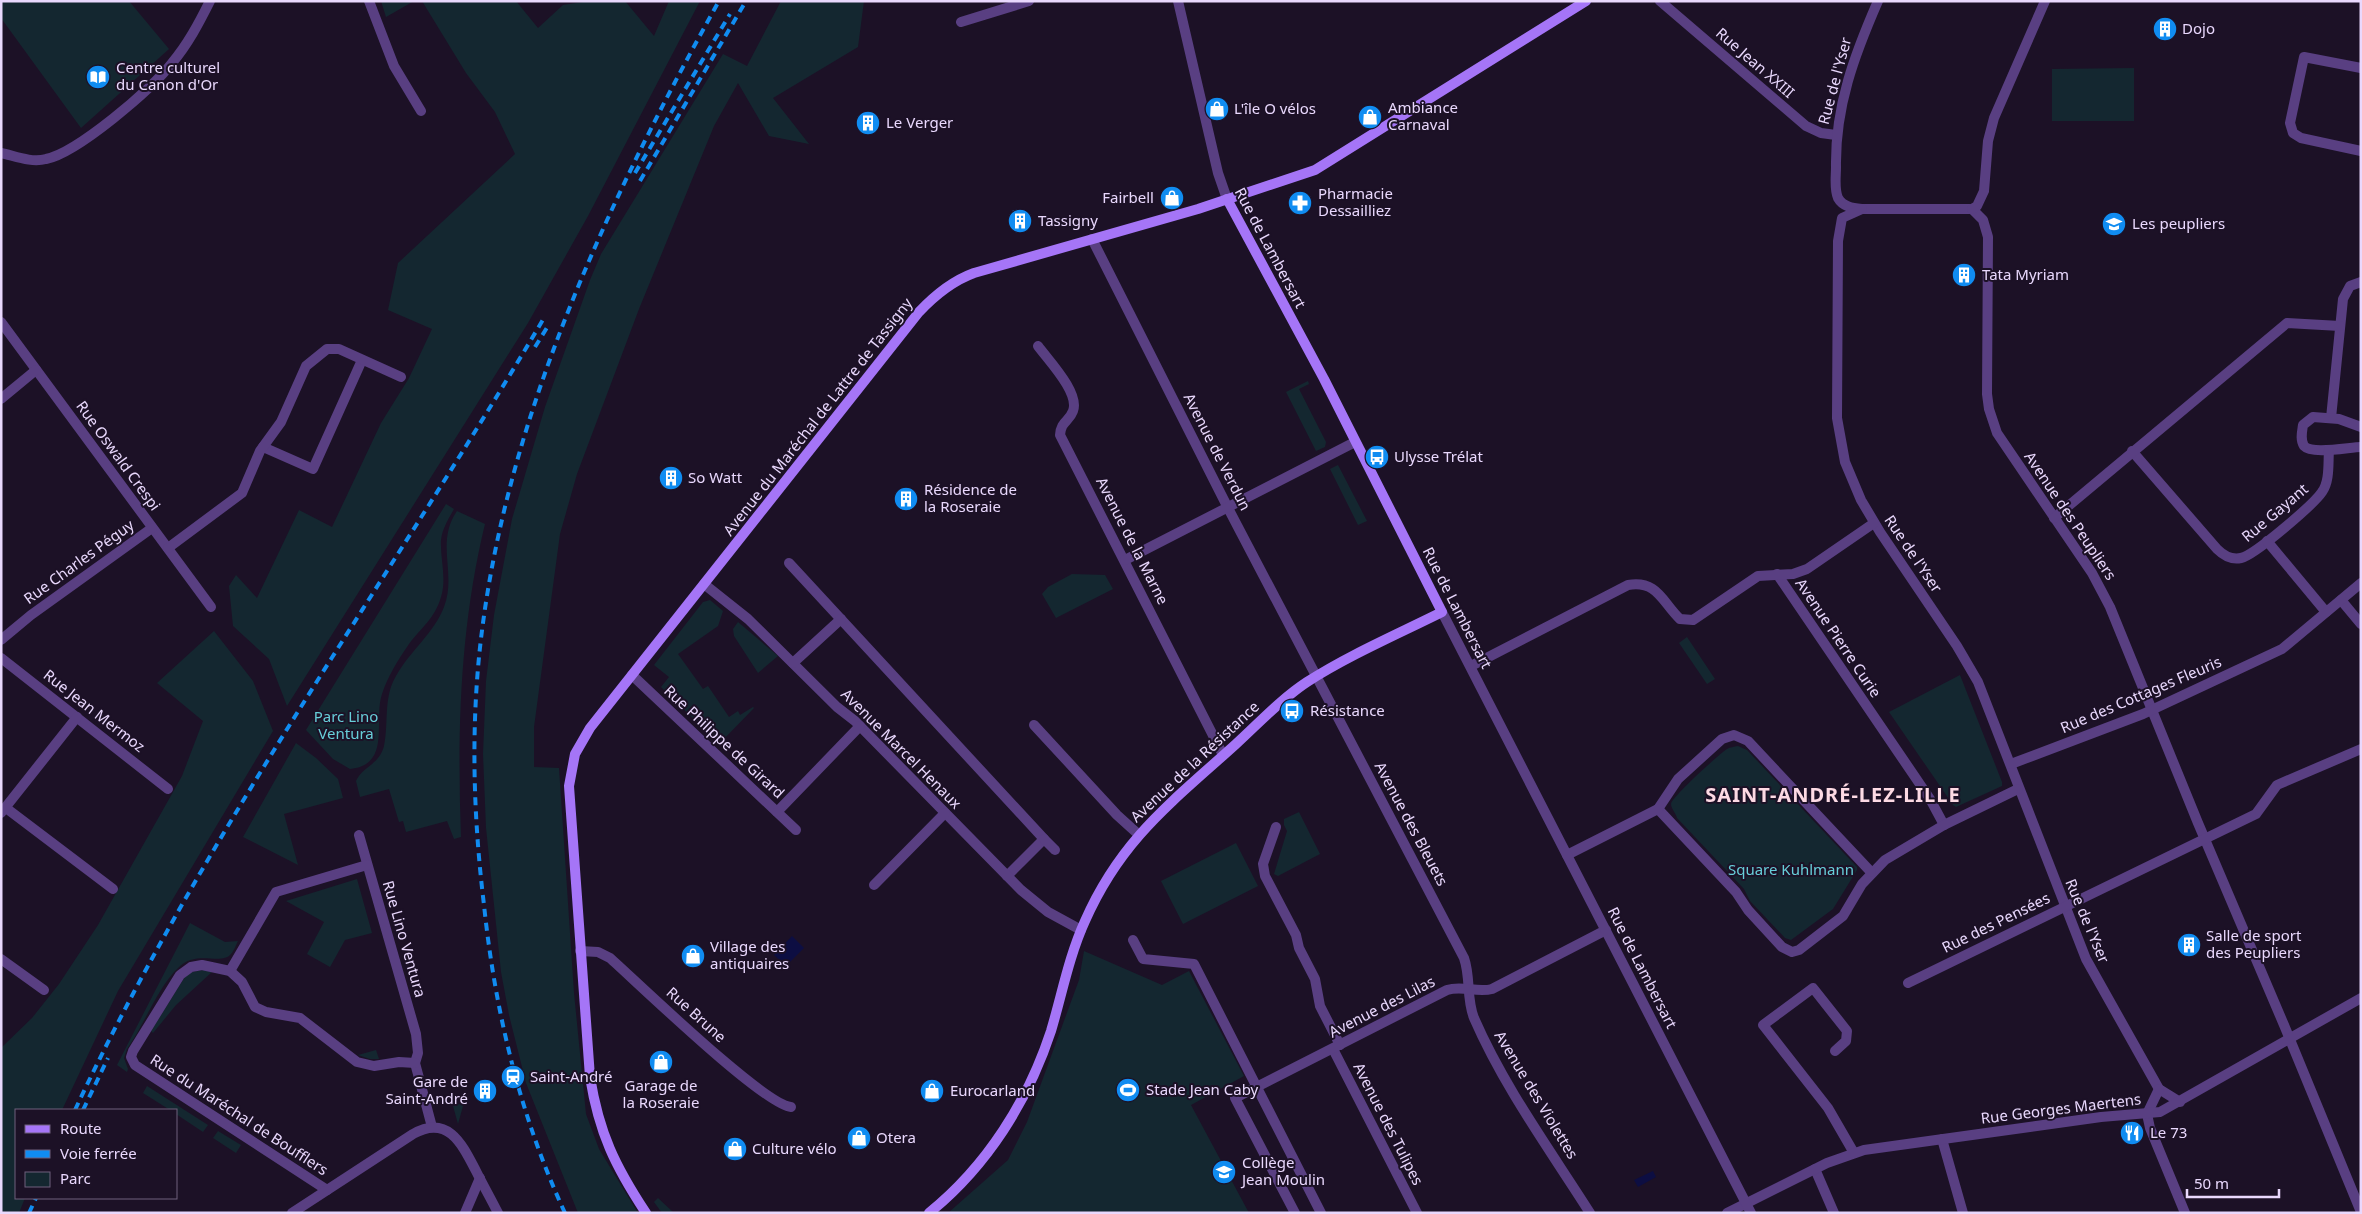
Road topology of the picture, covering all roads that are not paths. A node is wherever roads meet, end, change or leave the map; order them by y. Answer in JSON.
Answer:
{"nodes":[{"id":1,"x":210,"y":1,"type":"edge"},
{"id":2,"x":369,"y":1,"type":"edge"},
{"id":3,"x":1029,"y":1,"type":"edge"},
{"id":4,"x":1178,"y":1,"type":"edge"},
{"id":5,"x":1586,"y":1,"type":"edge"},
{"id":6,"x":1660,"y":1,"type":"edge"},
{"id":7,"x":1878,"y":1,"type":"edge"},
{"id":8,"x":2045,"y":1,"type":"edge"},
{"id":9,"x":961,"y":22,"type":"dead end"},
{"id":10,"x":2361,"y":68,"type":"edge"},
{"id":11,"x":421,"y":112,"type":"dead end"},
{"id":12,"x":1836,"y":135,"type":"junction"},
{"id":13,"x":2361,"y":151,"type":"edge"},
{"id":14,"x":1,"y":153,"type":"edge"},
{"id":15,"x":1227,"y":199,"type":"junction"},
{"id":16,"x":1862,"y":209,"type":"junction"},
{"id":17,"x":1972,"y":209,"type":"junction"},
{"id":18,"x":1092,"y":239,"type":"junction"},
{"id":19,"x":2361,"y":282,"type":"edge"},
{"id":20,"x":1,"y":322,"type":"edge"},
{"id":21,"x":2340,"y":326,"type":"junction"},
{"id":22,"x":1038,"y":346,"type":"dead end"},
{"id":23,"x":362,"y":360,"type":"junction"},
{"id":24,"x":36,"y":370,"type":"junction"},
{"id":25,"x":401,"y":377,"type":"dead end"},
{"id":26,"x":1,"y":399,"type":"edge"},
{"id":27,"x":2331,"y":418,"type":"junction"},
{"id":28,"x":2361,"y":427,"type":"edge"},
{"id":29,"x":1355,"y":442,"type":"junction"},
{"id":30,"x":263,"y":447,"type":"junction"},
{"id":31,"x":2361,"y":448,"type":"edge"},
{"id":32,"x":2328,"y":450,"type":"junction"},
{"id":33,"x":2132,"y":451,"type":"junction"},
{"id":34,"x":1228,"y":508,"type":"junction"},
{"id":35,"x":2054,"y":518,"type":"junction"},
{"id":36,"x":1874,"y":523,"type":"junction"},
{"id":37,"x":152,"y":528,"type":"junction"},
{"id":38,"x":2267,"y":542,"type":"junction"},
{"id":39,"x":168,"y":548,"type":"junction"},
{"id":40,"x":1125,"y":560,"type":"junction"},
{"id":41,"x":789,"y":563,"type":"dead end"},
{"id":42,"x":1777,"y":574,"type":"junction"},
{"id":43,"x":2361,"y":583,"type":"edge"},
{"id":44,"x":704,"y":584,"type":"junction"},
{"id":45,"x":2341,"y":600,"type":"junction"},
{"id":46,"x":212,"y":607,"type":"dead end"},
{"id":47,"x":1442,"y":612,"type":"junction"},
{"id":48,"x":2326,"y":612,"type":"junction"},
{"id":49,"x":841,"y":619,"type":"junction"},
{"id":50,"x":2361,"y":624,"type":"edge"},
{"id":51,"x":1,"y":640,"type":"edge"},
{"id":52,"x":1,"y":658,"type":"edge"},
{"id":53,"x":793,"y":663,"type":"junction"},
{"id":54,"x":1470,"y":666,"type":"junction"},
{"id":55,"x":632,"y":675,"type":"junction"},
{"id":56,"x":1317,"y":676,"type":"junction"},
{"id":57,"x":2152,"y":710,"type":"junction"},
{"id":58,"x":77,"y":717,"type":"junction"},
{"id":59,"x":1034,"y":725,"type":"dead end"},
{"id":60,"x":860,"y":726,"type":"junction"},
{"id":61,"x":2361,"y":749,"type":"edge"},
{"id":62,"x":1223,"y":755,"type":"junction"},
{"id":63,"x":2011,"y":764,"type":"junction"},
{"id":64,"x":168,"y":789,"type":"dead end"},
{"id":65,"x":2018,"y":789,"type":"junction"},
{"id":66,"x":1658,"y":809,"type":"junction"},
{"id":67,"x":4,"y":810,"type":"edge"},
{"id":68,"x":777,"y":812,"type":"junction"},
{"id":69,"x":945,"y":813,"type":"junction"},
{"id":70,"x":1944,"y":824,"type":"junction"},
{"id":71,"x":1276,"y":827,"type":"dead end"},
{"id":72,"x":796,"y":830,"type":"dead end"},
{"id":73,"x":1138,"y":834,"type":"junction"},
{"id":74,"x":359,"y":835,"type":"dead end"},
{"id":75,"x":1044,"y":839,"type":"junction"},
{"id":76,"x":2205,"y":839,"type":"junction"},
{"id":77,"x":1055,"y":850,"type":"dead end"},
{"id":78,"x":1567,"y":855,"type":"junction"},
{"id":79,"x":367,"y":865,"type":"junction"},
{"id":80,"x":1871,"y":872,"type":"junction"},
{"id":81,"x":1007,"y":876,"type":"junction"},
{"id":82,"x":874,"y":886,"type":"dead end"},
{"id":83,"x":112,"y":889,"type":"dead end"},
{"id":84,"x":2064,"y":906,"type":"junction"},
{"id":85,"x":1081,"y":930,"type":"junction"},
{"id":86,"x":1606,"y":930,"type":"junction"},
{"id":87,"x":1134,"y":940,"type":"dead end"},
{"id":88,"x":580,"y":951,"type":"junction"},
{"id":89,"x":1,"y":959,"type":"edge"},
{"id":90,"x":230,"y":971,"type":"junction"},
{"id":91,"x":1908,"y":983,"type":"dead end"},
{"id":92,"x":1467,"y":988,"type":"junction"},
{"id":93,"x":44,"y":990,"type":"dead end"},
{"id":94,"x":2361,"y":998,"type":"edge"},
{"id":95,"x":2289,"y":1039,"type":"junction"},
{"id":96,"x":1337,"y":1047,"type":"junction"},
{"id":97,"x":1836,"y":1051,"type":"dead end"},
{"id":98,"x":416,"y":1058,"type":"junction"},
{"id":99,"x":1256,"y":1087,"type":"junction"},
{"id":100,"x":2159,"y":1089,"type":"junction"},
{"id":101,"x":2180,"y":1102,"type":"junction"},
{"id":102,"x":790,"y":1107,"type":"dead end"},
{"id":103,"x":2147,"y":1114,"type":"junction"},
{"id":104,"x":432,"y":1127,"type":"junction"},
{"id":105,"x":1942,"y":1139,"type":"junction"},
{"id":106,"x":1854,"y":1153,"type":"junction"},
{"id":107,"x":1816,"y":1169,"type":"junction"},
{"id":108,"x":480,"y":1178,"type":"junction"},
{"id":109,"x":327,"y":1190,"type":"junction"},
{"id":110,"x":1749,"y":1208,"type":"edge"},
{"id":111,"x":2361,"y":1212,"type":"edge"},
{"id":112,"x":292,"y":1213,"type":"edge"},
{"id":113,"x":465,"y":1213,"type":"edge"},
{"id":114,"x":498,"y":1213,"type":"edge"},
{"id":115,"x":646,"y":1213,"type":"edge"},
{"id":116,"x":929,"y":1213,"type":"edge"},
{"id":117,"x":1295,"y":1213,"type":"edge"},
{"id":118,"x":1322,"y":1213,"type":"edge"},
{"id":119,"x":1417,"y":1213,"type":"edge"},
{"id":120,"x":1590,"y":1213,"type":"edge"},
{"id":121,"x":1727,"y":1213,"type":"edge"},
{"id":122,"x":1834,"y":1213,"type":"edge"},
{"id":123,"x":1963,"y":1213,"type":"edge"},
{"id":124,"x":2186,"y":1213,"type":"edge"}],
"edges":[{"from":1,"to":14,"type":"street"},
{"from":2,"to":11,"type":"street"},
{"from":3,"to":9,"type":"street"},
{"from":4,"to":15,"type":"street","name":"Rue de Lambersart"},
{"from":5,"to":15,"type":"main road","name":"Avenue du Maréchal de Lattre de Tassigny"},
{"from":6,"to":12,"type":"street","name":"Rue Jean XXIII"},
{"from":7,"to":12,"type":"street","name":"Rue de l'Yser"},
{"from":8,"to":17,"type":"street"},
{"from":10,"to":13,"type":"street"},
{"from":12,"to":16,"type":"street","name":"Rue de l'Yser"},
{"from":15,"to":18,"type":"main road","name":"Avenue du Maréchal de Lattre de Tassigny"},
{"from":15,"to":29,"type":"main road","name":"Rue de Lambersart"},
{"from":16,"to":17,"type":"street"},
{"from":16,"to":36,"type":"street","name":"Rue de l'Yser"},
{"from":17,"to":35,"type":"street","name":"Avenue des Peupliers"},
{"from":18,"to":34,"type":"street","name":"Avenue de Verdun"},
{"from":18,"to":44,"type":"main road","name":"Avenue du Maréchal de Lattre de Tassigny"},
{"from":19,"to":21,"type":"street"},
{"from":20,"to":24,"type":"street","name":"Rue Oswald Crespi"},
{"from":21,"to":27,"type":"street"},
{"from":21,"to":33,"type":"street"},
{"from":22,"to":40,"type":"street","name":"Avenue de la Marne"},
{"from":23,"to":25,"type":"street"},
{"from":23,"to":30,"type":"street"},
{"from":23,"to":30,"type":"street"},
{"from":24,"to":26,"type":"street"},
{"from":24,"to":37,"type":"street","name":"Rue Oswald Crespi"},
{"from":27,"to":28,"type":"street"},
{"from":27,"to":32,"type":"street"},
{"from":29,"to":34,"type":"street"},
{"from":29,"to":47,"type":"main road","name":"Rue de Lambersart"},
{"from":30,"to":39,"type":"street"},
{"from":31,"to":32,"type":"street"},
{"from":32,"to":38,"type":"street","name":"Rue Gayant"},
{"from":33,"to":35,"type":"street"},
{"from":33,"to":38,"type":"street","name":"Rue Gayant"},
{"from":34,"to":40,"type":"street"},
{"from":34,"to":56,"type":"street","name":"Avenue de Verdun"},
{"from":35,"to":57,"type":"street","name":"Avenue des Peupliers"},
{"from":36,"to":42,"type":"street"},
{"from":36,"to":63,"type":"street","name":"Rue de l'Yser"},
{"from":37,"to":39,"type":"street","name":"Rue Oswald Crespi"},
{"from":37,"to":51,"type":"street","name":"Rue Charles Péguy"},
{"from":38,"to":48,"type":"street"},
{"from":39,"to":46,"type":"street","name":"Rue Oswald Crespi"},
{"from":40,"to":62,"type":"street","name":"Avenue de la Marne"},
{"from":41,"to":49,"type":"street"},
{"from":42,"to":54,"type":"street"},
{"from":42,"to":70,"type":"street","name":"Avenue Pierre Curie"},
{"from":43,"to":45,"type":"street","name":"Rue des Cottages Fleuris"},
{"from":44,"to":53,"type":"street","name":"Avenue Marcel Henaux"},
{"from":44,"to":55,"type":"main road","name":"Avenue du Maréchal de Lattre de Tassigny"},
{"from":45,"to":48,"type":"street","name":"Rue des Cottages Fleuris"},
{"from":45,"to":50,"type":"street"},
{"from":47,"to":54,"type":"street","name":"Rue de Lambersart"},
{"from":47,"to":56,"type":"main road","name":"Avenue de la Résistance"},
{"from":48,"to":57,"type":"street","name":"Rue des Cottages Fleuris"},
{"from":49,"to":53,"type":"street"},
{"from":49,"to":75,"type":"street"},
{"from":52,"to":58,"type":"street","name":"Rue Jean Mermoz"},
{"from":53,"to":60,"type":"street","name":"Avenue Marcel Henaux"},
{"from":54,"to":78,"type":"street","name":"Rue de Lambersart"},
{"from":55,"to":68,"type":"street","name":"Rue Philippe de Girard"},
{"from":55,"to":88,"type":"main road","name":"Avenue du Maréchal de Lattre de Tassigny"},
{"from":56,"to":62,"type":"main road","name":"Avenue de la Résistance"},
{"from":56,"to":92,"type":"street","name":"Avenue des Bleuets"},
{"from":57,"to":63,"type":"street","name":"Rue des Cottages Fleuris"},
{"from":57,"to":76,"type":"street","name":"Avenue des Peupliers"},
{"from":58,"to":64,"type":"street","name":"Rue Jean Mermoz"},
{"from":58,"to":67,"type":"street"},
{"from":59,"to":73,"type":"street"},
{"from":60,"to":68,"type":"street"},
{"from":60,"to":69,"type":"street","name":"Avenue Marcel Henaux"},
{"from":61,"to":76,"type":"street","name":"Rue des Pensées"},
{"from":62,"to":73,"type":"main road","name":"Avenue de la Résistance"},
{"from":63,"to":65,"type":"street","name":"Rue de l'Yser"},
{"from":65,"to":70,"type":"street"},
{"from":65,"to":84,"type":"street","name":"Rue de l'Yser"},
{"from":66,"to":78,"type":"street"},
{"from":66,"to":80,"type":"street"},
{"from":66,"to":80,"type":"street"},
{"from":67,"to":83,"type":"street"},
{"from":68,"to":72,"type":"street","name":"Rue Philippe de Girard"},
{"from":69,"to":81,"type":"street","name":"Avenue Marcel Henaux"},
{"from":69,"to":82,"type":"street"},
{"from":70,"to":80,"type":"street"},
{"from":71,"to":96,"type":"street","name":"Avenue des Tulipes"},
{"from":73,"to":85,"type":"main road","name":"Avenue de la Résistance"},
{"from":74,"to":79,"type":"street","name":"Rue Lino Ventura"},
{"from":75,"to":77,"type":"street"},
{"from":75,"to":81,"type":"street"},
{"from":76,"to":84,"type":"street","name":"Rue des Pensées"},
{"from":76,"to":95,"type":"street","name":"Avenue des Peupliers"},
{"from":78,"to":86,"type":"street","name":"Rue de Lambersart"},
{"from":79,"to":90,"type":"street"},
{"from":79,"to":98,"type":"street","name":"Rue Lino Ventura"},
{"from":81,"to":85,"type":"street","name":"Avenue Marcel Henaux"},
{"from":84,"to":91,"type":"street","name":"Rue des Pensées"},
{"from":84,"to":100,"type":"street","name":"Rue de l'Yser"},
{"from":85,"to":116,"type":"main road","name":"Avenue de la Résistance"},
{"from":86,"to":92,"type":"street","name":"Avenue des Lilas"},
{"from":86,"to":110,"type":"street","name":"Rue de Lambersart"},
{"from":87,"to":99,"type":"street"},
{"from":88,"to":102,"type":"street","name":"Rue Brune"},
{"from":88,"to":115,"type":"main road","name":"Avenue du Maréchal de Lattre de Tassigny"},
{"from":89,"to":93,"type":"street"},
{"from":90,"to":98,"type":"street"},
{"from":90,"to":109,"type":"street","name":"Rue du Maréchal de Boufflers"},
{"from":92,"to":96,"type":"street","name":"Avenue des Lilas"},
{"from":92,"to":120,"type":"street","name":"Avenue des Violettes"},
{"from":94,"to":95,"type":"street","name":"Rue Georges Maertens"},
{"from":95,"to":101,"type":"street","name":"Rue Georges Maertens"},
{"from":95,"to":111,"type":"street","name":"Avenue des Peupliers"},
{"from":96,"to":99,"type":"street","name":"Avenue des Lilas"},
{"from":96,"to":119,"type":"street","name":"Avenue des Tulipes"},
{"from":97,"to":106,"type":"street"},
{"from":98,"to":104,"type":"street","name":"Rue Lino Ventura"},
{"from":99,"to":117,"type":"street","name":"Avenue des Lilas"},
{"from":99,"to":118,"type":"street"},
{"from":100,"to":101,"type":"street","name":"Rue de l'Yser"},
{"from":100,"to":103,"type":"street"},
{"from":101,"to":103,"type":"street","name":"Rue Georges Maertens"},
{"from":103,"to":105,"type":"street","name":"Rue Georges Maertens"},
{"from":103,"to":124,"type":"street"},
{"from":104,"to":108,"type":"street"},
{"from":104,"to":109,"type":"street"},
{"from":105,"to":106,"type":"street","name":"Rue Georges Maertens"},
{"from":105,"to":123,"type":"street"},
{"from":106,"to":107,"type":"street","name":"Rue Georges Maertens"},
{"from":107,"to":110,"type":"street","name":"Rue Georges Maertens"},
{"from":107,"to":122,"type":"street"},
{"from":108,"to":113,"type":"street"},
{"from":108,"to":114,"type":"street"},
{"from":109,"to":112,"type":"street"},
{"from":110,"to":121,"type":"street","name":"Rue Georges Maertens"}]}
